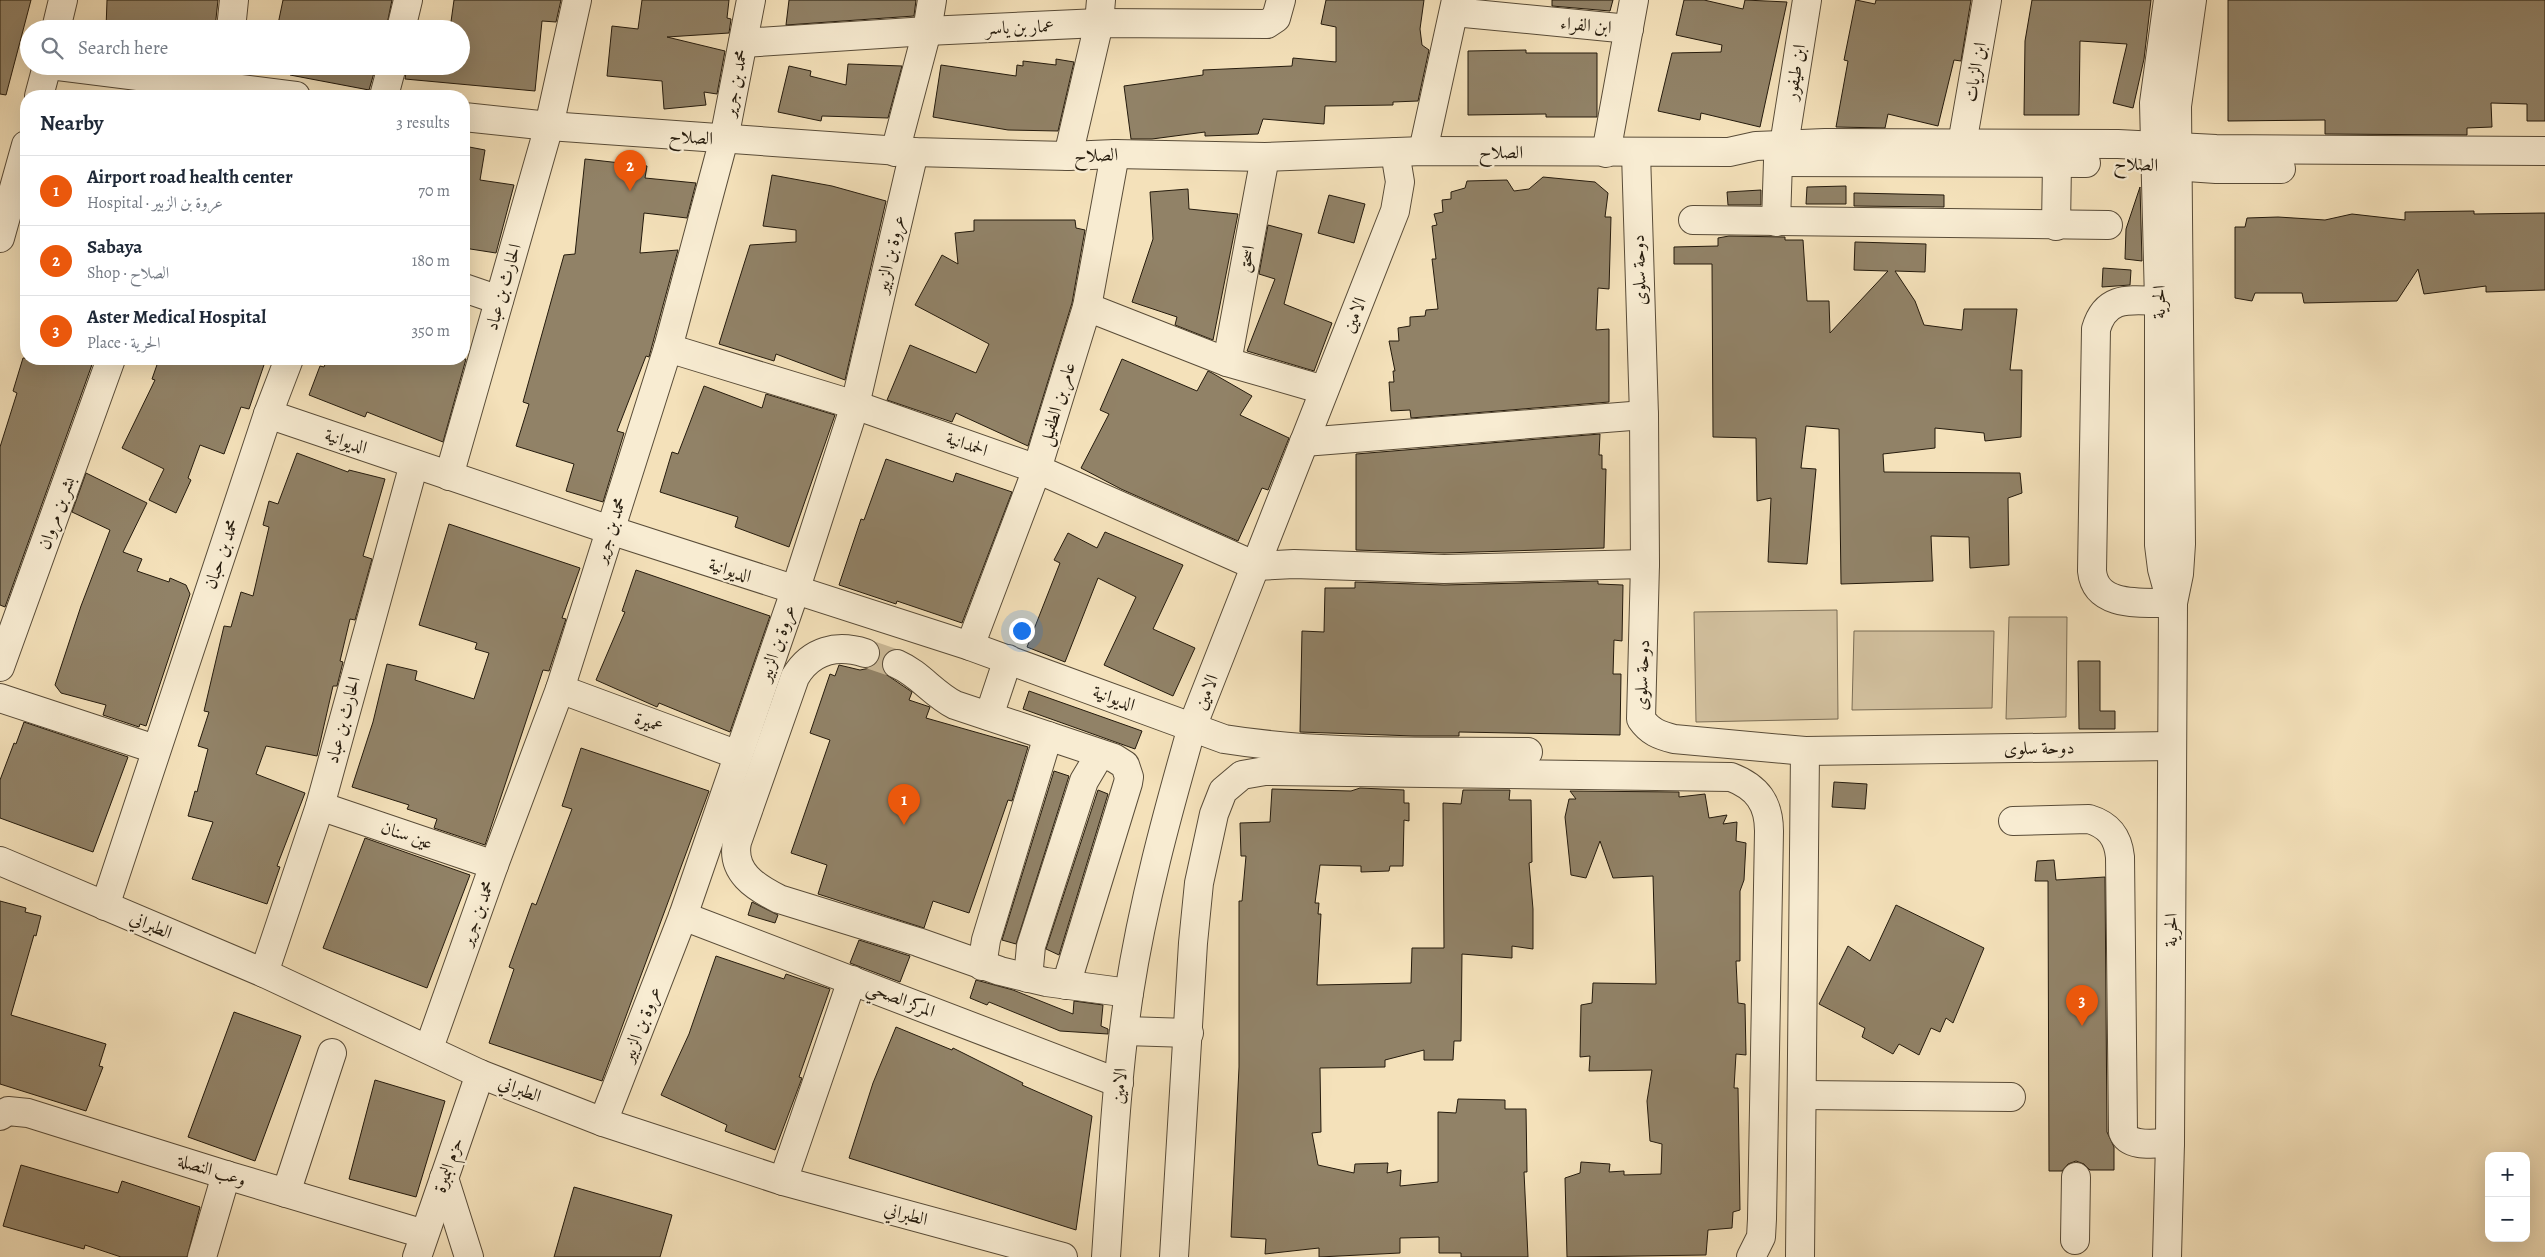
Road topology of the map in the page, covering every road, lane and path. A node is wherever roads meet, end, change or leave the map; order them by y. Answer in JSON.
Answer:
{"nodes":[{"id":1,"x":63,"y":0,"type":"edge"},
{"id":2,"x":234,"y":0,"type":"edge"},
{"id":3,"x":408,"y":0,"type":"edge"},
{"id":4,"x":577,"y":0,"type":"edge"},
{"id":5,"x":751,"y":0,"type":"edge"},
{"id":6,"x":932,"y":0,"type":"edge"},
{"id":7,"x":1281,"y":0,"type":"edge"},
{"id":8,"x":1634,"y":0,"type":"edge"},
{"id":9,"x":1807,"y":0,"type":"edge"},
{"id":10,"x":1988,"y":0,"type":"edge"},
{"id":11,"x":2168,"y":0,"type":"edge"},
{"id":12,"x":2192,"y":0,"type":"edge"},
{"id":13,"x":1455,"y":6,"type":"edge"},
{"id":14,"x":1100,"y":12,"type":"edge"},
{"id":15,"x":58,"y":20,"type":"edge"},
{"id":16,"x":231,"y":20,"type":"edge"},
{"id":17,"x":403,"y":20,"type":"edge"},
{"id":18,"x":1629,"y":29,"type":"junction"},
{"id":19,"x":927,"y":30,"type":"junction"},
{"id":20,"x":743,"y":43,"type":"junction"},
{"id":21,"x":45,"y":75,"type":"edge"},
{"id":22,"x":142,"y":75,"type":"edge"},
{"id":23,"x":390,"y":75,"type":"edge"},
{"id":24,"x":217,"y":83,"type":"edge"},
{"id":25,"x":41,"y":90,"type":"edge"},
{"id":26,"x":260,"y":90,"type":"edge"},
{"id":27,"x":386,"y":90,"type":"edge"},
{"id":28,"x":470,"y":118,"type":"edge"},
{"id":29,"x":549,"y":126,"type":"junction"},
{"id":30,"x":724,"y":139,"type":"junction"},
{"id":31,"x":1962,"y":144,"type":"junction"},
{"id":32,"x":2545,"y":150,"type":"edge"},
{"id":33,"x":1423,"y":151,"type":"junction"},
{"id":34,"x":904,"y":152,"type":"junction"},
{"id":35,"x":1395,"y":152,"type":"junction"},
{"id":36,"x":1606,"y":153,"type":"junction"},
{"id":37,"x":1636,"y":153,"type":"junction"},
{"id":38,"x":1781,"y":153,"type":"junction"},
{"id":39,"x":1115,"y":154,"type":"junction"},
{"id":40,"x":1068,"y":156,"type":"junction"},
{"id":41,"x":1265,"y":156,"type":"junction"},
{"id":42,"x":2167,"y":156,"type":"junction"},
{"id":43,"x":2057,"y":163,"type":"junction"},
{"id":44,"x":20,"y":164,"type":"edge"},
{"id":45,"x":2545,"y":165,"type":"edge"},
{"id":46,"x":1694,"y":220,"type":"dead end"},
{"id":47,"x":1776,"y":222,"type":"junction"},
{"id":48,"x":2,"y":223,"type":"edge"},
{"id":49,"x":2108,"y":225,"type":"dead end"},
{"id":50,"x":2056,"y":226,"type":"junction"},
{"id":51,"x":470,"y":290,"type":"edge"},
{"id":52,"x":499,"y":300,"type":"junction"},
{"id":53,"x":2159,"y":301,"type":"junction"},
{"id":54,"x":1087,"y":307,"type":"junction"},
{"id":55,"x":668,"y":348,"type":"junction"},
{"id":56,"x":1227,"y":362,"type":"junction"},
{"id":57,"x":109,"y":365,"type":"edge"},
{"id":58,"x":287,"y":365,"type":"edge"},
{"id":59,"x":1324,"y":390,"type":"junction"},
{"id":60,"x":856,"y":405,"type":"junction"},
{"id":61,"x":268,"y":414,"type":"junction"},
{"id":62,"x":1644,"y":415,"type":"junction"},
{"id":63,"x":1304,"y":442,"type":"junction"},
{"id":64,"x":414,"y":464,"type":"junction"},
{"id":65,"x":1037,"y":469,"type":"junction"},
{"id":66,"x":449,"y":476,"type":"junction"},
{"id":67,"x":610,"y":530,"type":"junction"},
{"id":68,"x":1645,"y":564,"type":"junction"},
{"id":69,"x":1256,"y":566,"type":"junction"},
{"id":70,"x":795,"y":591,"type":"junction"},
{"id":71,"x":2173,"y":603,"type":"junction"},
{"id":72,"x":970,"y":646,"type":"junction"},
{"id":73,"x":1008,"y":659,"type":"junction"},
{"id":74,"x":863,"y":660,"type":"tunnel mouth"},
{"id":75,"x":0,"y":668,"type":"edge"},
{"id":76,"x":895,"y":670,"type":"tunnel mouth"},
{"id":77,"x":560,"y":689,"type":"junction"},
{"id":78,"x":0,"y":698,"type":"edge"},
{"id":79,"x":989,"y":716,"type":"junction"},
{"id":80,"x":1192,"y":727,"type":"junction"},
{"id":81,"x":1048,"y":736,"type":"junction"},
{"id":82,"x":2171,"y":746,"type":"junction"},
{"id":83,"x":155,"y":749,"type":"junction"},
{"id":84,"x":1805,"y":751,"type":"junction"},
{"id":85,"x":1528,"y":752,"type":"dead end"},
{"id":86,"x":1100,"y":754,"type":"junction"},
{"id":87,"x":738,"y":755,"type":"junction"},
{"id":88,"x":320,"y":806,"type":"junction"},
{"id":89,"x":2013,"y":821,"type":"dead end"},
{"id":90,"x":1769,"y":848,"type":"junction"},
{"id":91,"x":1804,"y":848,"type":"junction"},
{"id":92,"x":0,"y":861,"type":"edge"},
{"id":93,"x":494,"y":865,"type":"junction"},
{"id":94,"x":105,"y":906,"type":"junction"},
{"id":95,"x":682,"y":916,"type":"junction"},
{"id":96,"x":982,"y":966,"type":"junction"},
{"id":97,"x":264,"y":973,"type":"junction"},
{"id":98,"x":1028,"y":978,"type":"junction"},
{"id":99,"x":852,"y":980,"type":"junction"},
{"id":100,"x":1066,"y":985,"type":"junction"},
{"id":101,"x":1127,"y":1013,"type":"junction"},
{"id":102,"x":1189,"y":1025,"type":"junction"},
{"id":103,"x":429,"y":1048,"type":"junction"},
{"id":104,"x":332,"y":1053,"type":"dead end"},
{"id":105,"x":480,"y":1074,"type":"junction"},
{"id":106,"x":1119,"y":1083,"type":"junction"},
{"id":107,"x":1803,"y":1095,"type":"junction"},
{"id":108,"x":2011,"y":1097,"type":"dead end"},
{"id":109,"x":0,"y":1116,"type":"edge"},
{"id":110,"x":604,"y":1122,"type":"junction"},
{"id":111,"x":2170,"y":1144,"type":"junction"},
{"id":112,"x":226,"y":1175,"type":"junction"},
{"id":113,"x":2076,"y":1177,"type":"dead end"},
{"id":114,"x":444,"y":1178,"type":"junction"},
{"id":115,"x":783,"y":1181,"type":"junction"},
{"id":116,"x":286,"y":1193,"type":"junction"},
{"id":117,"x":1758,"y":1238,"type":"edge"},
{"id":118,"x":1800,"y":1238,"type":"edge"},
{"id":119,"x":2075,"y":1240,"type":"dead end"},
{"id":120,"x":421,"y":1245,"type":"edge"},
{"id":121,"x":202,"y":1257,"type":"edge"},
{"id":122,"x":469,"y":1257,"type":"edge"},
{"id":123,"x":1063,"y":1257,"type":"edge"},
{"id":124,"x":1106,"y":1257,"type":"edge"},
{"id":125,"x":1174,"y":1257,"type":"edge"},
{"id":126,"x":2167,"y":1257,"type":"edge"}],
"edges":[{"from":1,"to":15,"type":"street"},
{"from":2,"to":16,"type":"street"},
{"from":3,"to":17,"type":"street"},
{"from":4,"to":29,"type":"street","name":"الحارث بن عباد"},
{"from":5,"to":20,"type":"street","name":"محمد بن جرير"},
{"from":6,"to":19,"type":"street","name":"عروة بن الزبير"},
{"from":7,"to":14,"type":"street","name":"عمار بن ياسر"},
{"from":8,"to":18,"type":"street","name":"ابن الفراء"},
{"from":9,"to":38,"type":"street","name":"ابن طيفور"},
{"from":10,"to":31,"type":"street","name":"ابن الزيات"},
{"from":11,"to":42,"type":"street","name":"الحرية"},
{"from":12,"to":42,"type":"street","name":"الحرية"},
{"from":13,"to":18,"type":"street","name":"ابن الفراء"},
{"from":13,"to":33,"type":"street"},
{"from":14,"to":19,"type":"street","name":"عمار بن ياسر"},
{"from":14,"to":40,"type":"street"},
{"from":18,"to":36,"type":"street","name":"ابن الفراء"},
{"from":19,"to":20,"type":"street","name":"عمار بن ياسر"},
{"from":19,"to":34,"type":"street","name":"عروة بن الزبير"},
{"from":20,"to":30,"type":"street","name":"محمد بن جرير"},
{"from":21,"to":25,"type":"street"},
{"from":22,"to":24,"type":"street"},
{"from":23,"to":27,"type":"street"},
{"from":24,"to":26,"type":"street"},
{"from":28,"to":29,"type":"street","name":"الصلاح"},
{"from":29,"to":30,"type":"street","name":"الصلاح"},
{"from":29,"to":52,"type":"street","name":"الحارث بن عباد"},
{"from":30,"to":34,"type":"street","name":"الصلاح"},
{"from":30,"to":55,"type":"street","name":"محمد بن جرير"},
{"from":31,"to":38,"type":"street","name":"الصلاح"},
{"from":31,"to":42,"type":"street","name":"الصلاح"},
{"from":32,"to":42,"type":"street","name":"الصلاح"},
{"from":33,"to":35,"type":"street","name":"الصلاح"},
{"from":33,"to":36,"type":"street","name":"الصلاح"},
{"from":34,"to":40,"type":"street","name":"الصلاح"},
{"from":34,"to":60,"type":"street","name":"عروة بن الزبير"},
{"from":35,"to":41,"type":"street","name":"الصلاح"},
{"from":35,"to":59,"type":"street","name":"الامين"},
{"from":36,"to":37,"type":"street","name":"الصلاح"},
{"from":37,"to":38,"type":"street","name":"الصلاح"},
{"from":37,"to":62,"type":"street","name":"دوحة سلوى"},
{"from":38,"to":43,"type":"street","name":"الصلاح"},
{"from":38,"to":47,"type":"street","name":"ابن طيفور"},
{"from":39,"to":40,"type":"street","name":"الصلاح"},
{"from":39,"to":41,"type":"street","name":"الصلاح"},
{"from":39,"to":54,"type":"street","name":"عامر بن الطفيل"},
{"from":41,"to":56,"type":"street","name":"اسحق"},
{"from":42,"to":43,"type":"street","name":"الصلاح"},
{"from":42,"to":45,"type":"street","name":"الصلاح"},
{"from":42,"to":53,"type":"street","name":"الحرية"},
{"from":42,"to":71,"type":"street","name":"الحرية"},
{"from":43,"to":50,"type":"street"},
{"from":44,"to":48,"type":"street"},
{"from":46,"to":47,"type":"street"},
{"from":47,"to":50,"type":"street"},
{"from":49,"to":50,"type":"street"},
{"from":51,"to":52,"type":"street"},
{"from":52,"to":66,"type":"street","name":"الحارث بن عباد"},
{"from":53,"to":71,"type":"street","name":"الحرية"},
{"from":53,"to":71,"type":"street"},
{"from":54,"to":56,"type":"street"},
{"from":54,"to":65,"type":"street","name":"عامر بن الطفيل"},
{"from":55,"to":60,"type":"street","name":"الحمدانية"},
{"from":55,"to":67,"type":"street","name":"محمد بن جرير"},
{"from":56,"to":59,"type":"street"},
{"from":57,"to":75,"type":"street","name":"بشر بن مروان"},
{"from":58,"to":61,"type":"street","name":"محمد بن حبان"},
{"from":59,"to":63,"type":"street","name":"الامين"},
{"from":60,"to":65,"type":"street","name":"الحمدانية"},
{"from":60,"to":70,"type":"street","name":"عروة بن الزبير"},
{"from":61,"to":64,"type":"street","name":"الديوانية"},
{"from":61,"to":83,"type":"street","name":"محمد بن حبان"},
{"from":62,"to":63,"type":"street"},
{"from":62,"to":68,"type":"street","name":"دوحة سلوى"},
{"from":63,"to":69,"type":"street","name":"الامين"},
{"from":64,"to":66,"type":"street","name":"الديوانية"},
{"from":64,"to":88,"type":"street","name":"الحارث بن عباد"},
{"from":65,"to":69,"type":"street","name":"الحمدانية"},
{"from":65,"to":72,"type":"street","name":"عامر بن الطفيل"},
{"from":66,"to":67,"type":"street","name":"الديوانية"},
{"from":67,"to":70,"type":"street","name":"الديوانية"},
{"from":67,"to":77,"type":"street","name":"محمد بن جرير"},
{"from":68,"to":69,"type":"street"},
{"from":68,"to":84,"type":"street","name":"دوحة سلوى"},
{"from":69,"to":80,"type":"street","name":"الامين"},
{"from":70,"to":72,"type":"street","name":"الديوانية"},
{"from":70,"to":87,"type":"street","name":"عروة بن الزبير"},
{"from":71,"to":82,"type":"street","name":"الحرية"},
{"from":72,"to":73,"type":"street","name":"الديوانية"},
{"from":73,"to":79,"type":"street"},
{"from":73,"to":80,"type":"street","name":"الديوانية"},
{"from":74,"to":96,"type":"street"},
{"from":76,"to":79,"type":"street"},
{"from":77,"to":87,"type":"street","name":"عميرة"},
{"from":77,"to":93,"type":"street","name":"محمد بن جرير"},
{"from":78,"to":83,"type":"street"},
{"from":79,"to":81,"type":"street"},
{"from":80,"to":85,"type":"street","name":"الديوانية"},
{"from":80,"to":101,"type":"street","name":"الامين"},
{"from":81,"to":86,"type":"street"},
{"from":81,"to":96,"type":"street"},
{"from":82,"to":84,"type":"street","name":"دوحة سلوى"},
{"from":82,"to":111,"type":"street","name":"الحرية"},
{"from":83,"to":94,"type":"street","name":"محمد بن حبان"},
{"from":84,"to":91,"type":"street"},
{"from":86,"to":98,"type":"street"},
{"from":86,"to":100,"type":"street"},
{"from":87,"to":95,"type":"street","name":"عروة بن الزبير"},
{"from":88,"to":93,"type":"street","name":"عين سنان"},
{"from":88,"to":97,"type":"street","name":"الحارث بن عباد"},
{"from":89,"to":111,"type":"street"},
{"from":90,"to":91,"type":"street"},
{"from":90,"to":102,"type":"street"},
{"from":90,"to":117,"type":"street"},
{"from":91,"to":107,"type":"street"},
{"from":92,"to":94,"type":"street","name":"الطبراني"},
{"from":93,"to":103,"type":"street","name":"محمد بن جرير"},
{"from":94,"to":97,"type":"street","name":"الطبراني"},
{"from":95,"to":99,"type":"street","name":"المركز الصحي"},
{"from":95,"to":110,"type":"street","name":"عروة بن الزبير"},
{"from":96,"to":98,"type":"street"},
{"from":97,"to":103,"type":"street","name":"الطبراني"},
{"from":98,"to":100,"type":"street"},
{"from":99,"to":106,"type":"street","name":"المركز الصحي"},
{"from":99,"to":115,"type":"street"},
{"from":100,"to":101,"type":"street"},
{"from":101,"to":102,"type":"street"},
{"from":101,"to":106,"type":"street","name":"الامين"},
{"from":102,"to":125,"type":"street"},
{"from":103,"to":105,"type":"street","name":"الطبراني"},
{"from":104,"to":116,"type":"street"},
{"from":105,"to":110,"type":"street","name":"الطبراني"},
{"from":105,"to":114,"type":"street","name":"حزم البمبرة"},
{"from":106,"to":124,"type":"street","name":"الامين"},
{"from":107,"to":108,"type":"street"},
{"from":107,"to":118,"type":"street"},
{"from":109,"to":112,"type":"street","name":"وعب النصلة"},
{"from":110,"to":115,"type":"street","name":"الطبراني"},
{"from":111,"to":126,"type":"street","name":"الحرية"},
{"from":112,"to":116,"type":"street","name":"وعب النصلة"},
{"from":112,"to":121,"type":"street"},
{"from":113,"to":119,"type":"street"},
{"from":114,"to":120,"type":"street","name":"حزم البمبرة"},
{"from":114,"to":122,"type":"street"},
{"from":115,"to":123,"type":"street","name":"الطبراني"},
{"from":116,"to":120,"type":"street","name":"وعب النصلة"},
{"from":117,"to":118,"type":"street"}]}
